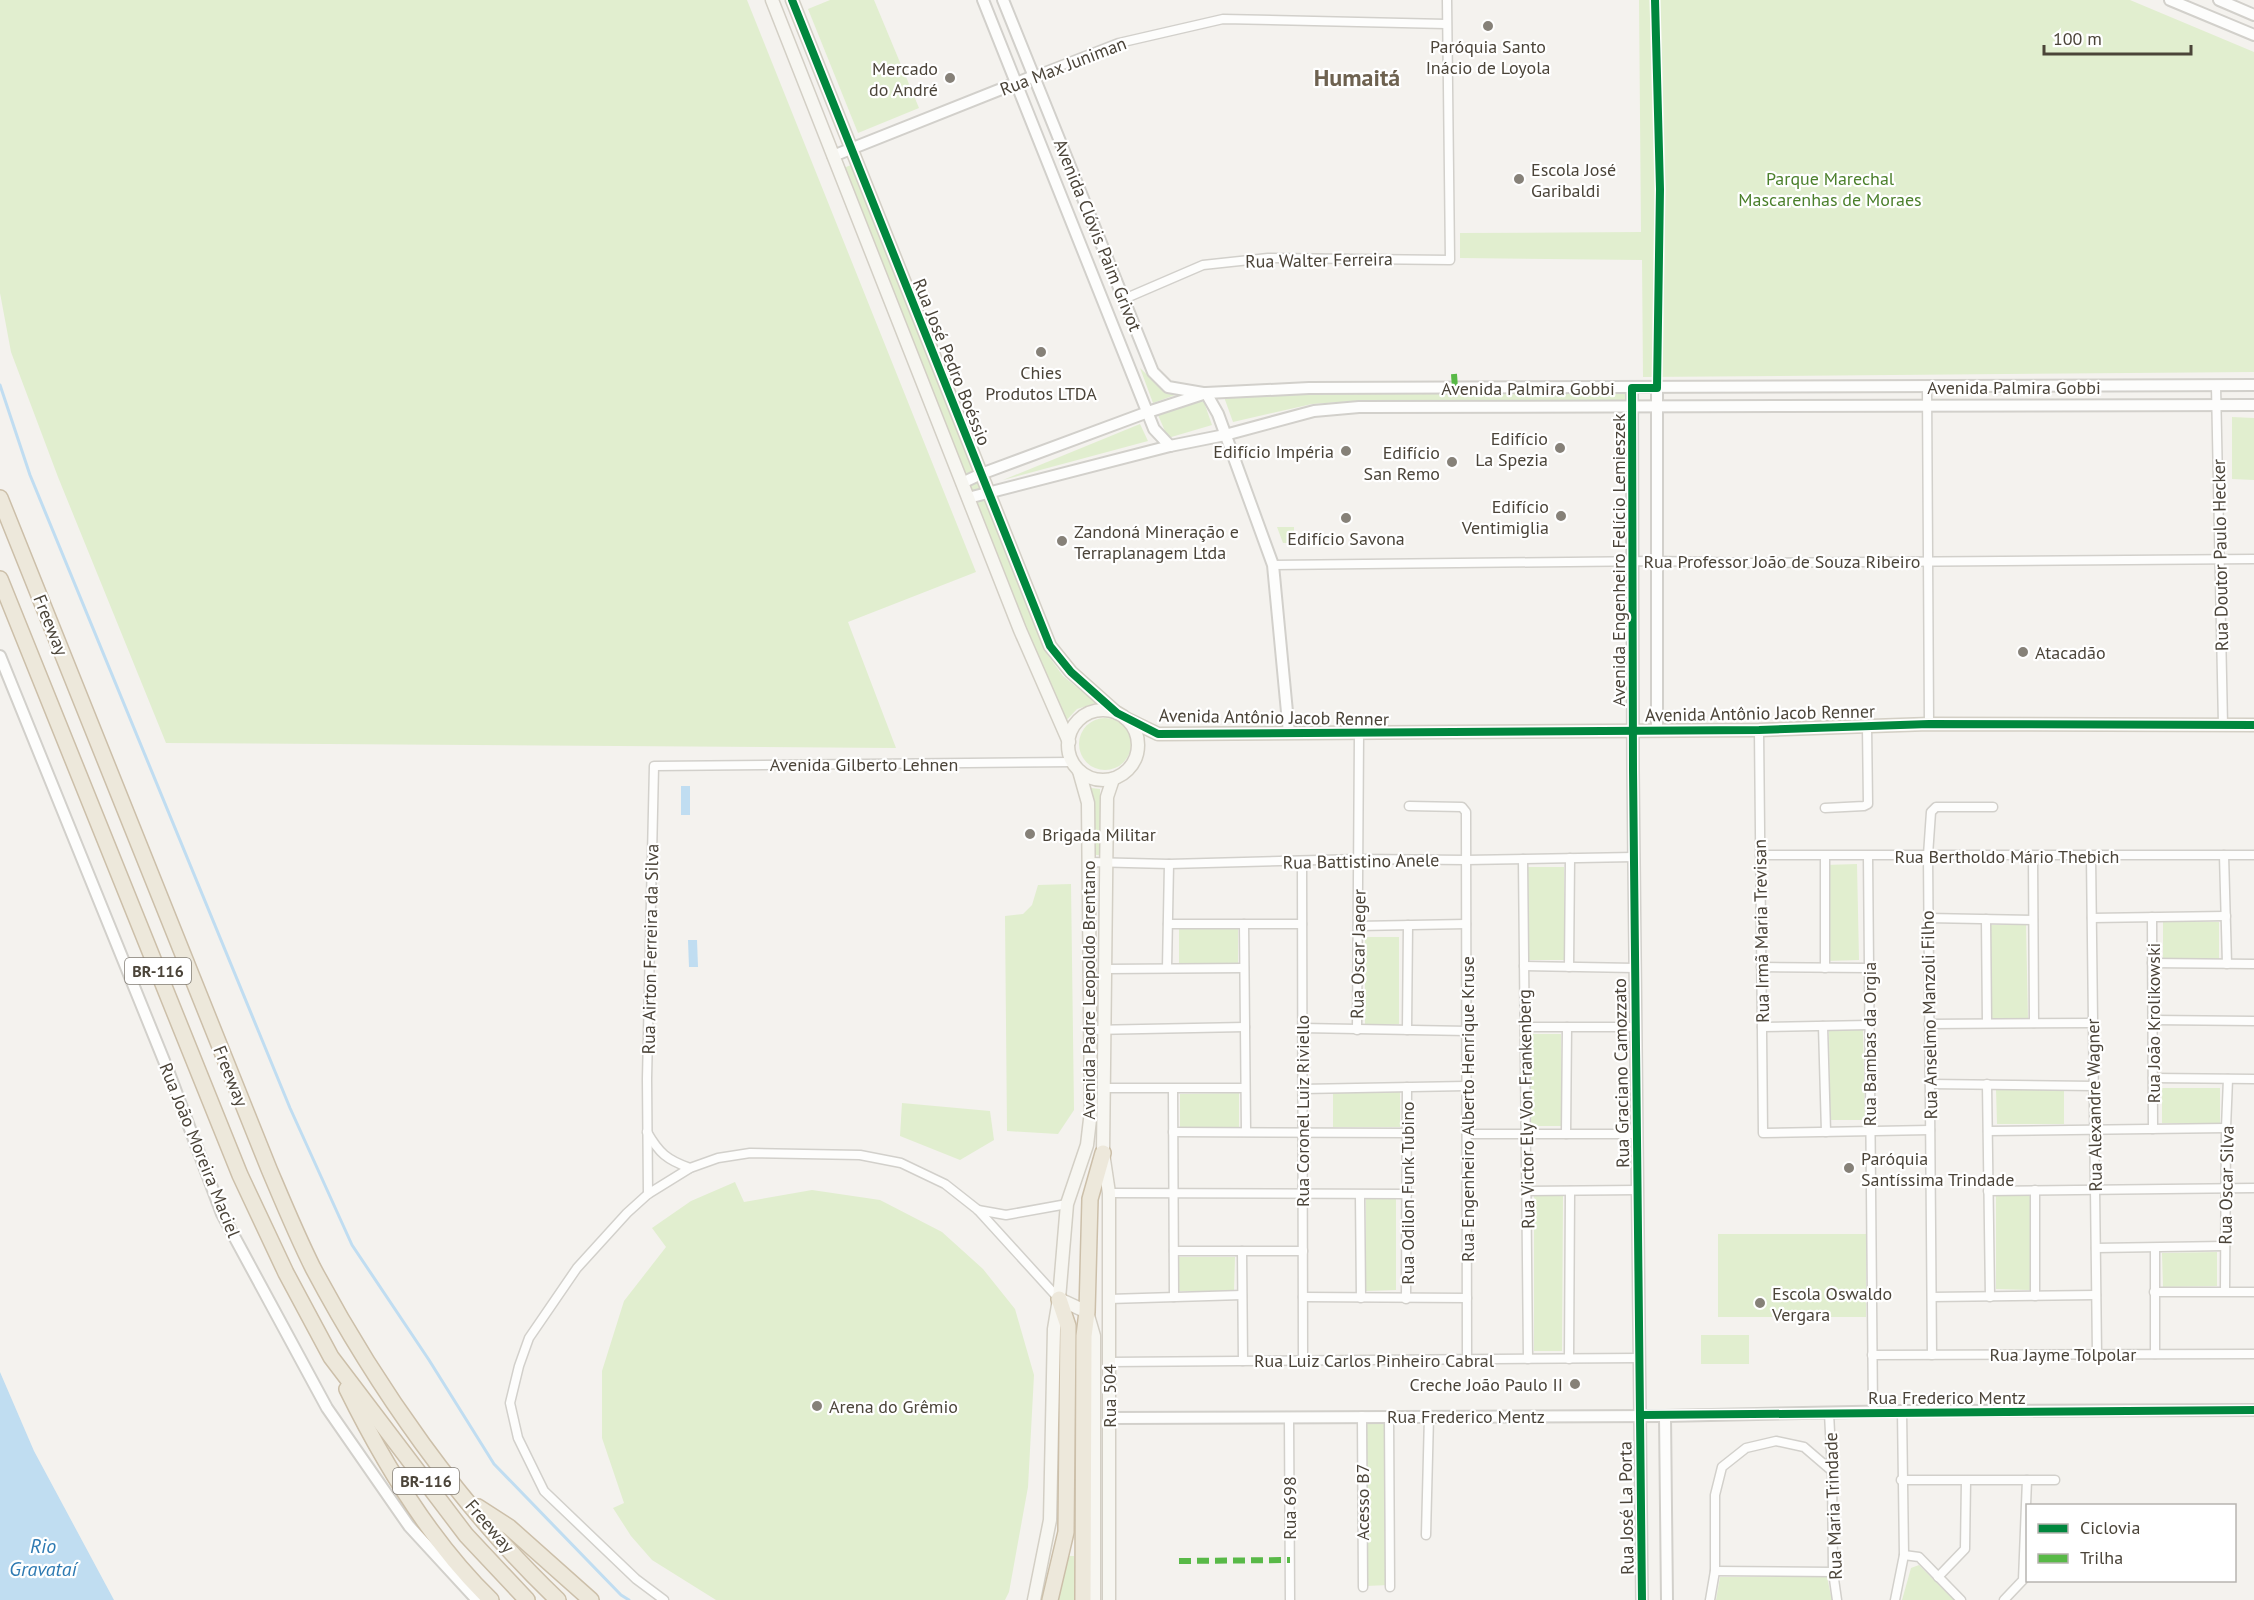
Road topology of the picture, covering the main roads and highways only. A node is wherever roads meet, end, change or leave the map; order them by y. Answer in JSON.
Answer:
{"nodes":[{"id":1,"x":772,"y":0,"type":"edge"},
{"id":2,"x":792,"y":0,"type":"edge"},
{"id":3,"x":0,"y":498,"type":"edge"},
{"id":4,"x":0,"y":579,"type":"edge"},
{"id":5,"x":1121,"y":716,"type":"junction"},
{"id":6,"x":2254,"y":725,"type":"edge"},
{"id":7,"x":1158,"y":734,"type":"junction"},
{"id":8,"x":1069,"y":742,"type":"junction"},
{"id":9,"x":1138,"y":747,"type":"junction"},
{"id":10,"x":1076,"y":766,"type":"junction"},
{"id":11,"x":1113,"y":779,"type":"junction"},
{"id":12,"x":1089,"y":898,"type":"junction"},
{"id":13,"x":1106,"y":898,"type":"junction"},
{"id":14,"x":1091,"y":1111,"type":"junction"},
{"id":15,"x":1104,"y":1112,"type":"junction"},
{"id":16,"x":1103,"y":1153,"type":"junction"},
{"id":17,"x":1109,"y":1193,"type":"joint"},
{"id":18,"x":1059,"y":1299,"type":"junction"},
{"id":19,"x":1087,"y":1312,"type":"junction"},
{"id":20,"x":330,"y":1357,"type":"junction"},
{"id":21,"x":1094,"y":1394,"type":"junction"},
{"id":22,"x":1109,"y":1418,"type":"junction"},
{"id":23,"x":467,"y":1499,"type":"junction"},
{"id":24,"x":485,"y":1599,"type":"edge"},
{"id":25,"x":527,"y":1600,"type":"edge"},
{"id":26,"x":558,"y":1600,"type":"edge"},
{"id":27,"x":591,"y":1600,"type":"edge"},
{"id":28,"x":1034,"y":1600,"type":"edge"},
{"id":29,"x":1050,"y":1600,"type":"edge"},
{"id":30,"x":1083,"y":1600,"type":"edge"},
{"id":31,"x":1094,"y":1600,"type":"edge"},
{"id":32,"x":1109,"y":1600,"type":"edge"}],
"edges":[{"from":1,"to":8,"type":"main road","name":"Rua José Pedro Boéssio"},
{"from":2,"to":5,"type":"main road","name":"Rua José Pedro Boéssio"},
{"from":3,"to":23,"type":"highway","name":"Freeway","number":"BR-116"},
{"from":4,"to":20,"type":"highway","name":"Freeway","number":"BR-116"},
{"from":5,"to":7,"type":"main road","name":"Avenida Antônio Jacob Renner"},
{"from":5,"to":8,"type":"main road"},
{"from":5,"to":9,"type":"main road"},
{"from":6,"to":7,"type":"main road","name":"Avenida Antônio Jacob Renner"},
{"from":7,"to":9,"type":"main road","name":"Avenida Antônio Jacob Renner"},
{"from":8,"to":10,"type":"main road"},
{"from":9,"to":11,"type":"main road"},
{"from":10,"to":11,"type":"main road"},
{"from":10,"to":12,"type":"main road","name":"Avenida Padre Leopoldo Brentano"},
{"from":11,"to":13,"type":"main road","name":"Avenida Padre Leopoldo Brentano"},
{"from":12,"to":13,"type":"main road"},
{"from":12,"to":14,"type":"main road","name":"Avenida Padre Leopoldo Brentano"},
{"from":13,"to":15,"type":"main road","name":"Avenida Padre Leopoldo Brentano"},
{"from":14,"to":15,"type":"main road"},
{"from":14,"to":18,"type":"main road","name":"Avenida Padre Leopoldo Brentano"},
{"from":15,"to":16,"type":"main road","name":"Avenida Padre Leopoldo Brentano"},
{"from":16,"to":17,"type":"main road","name":"Avenida Padre Leopoldo Brentano"},
{"from":16,"to":19,"type":"highway"},
{"from":17,"to":22,"type":"main road","name":"Rua 504"},
{"from":18,"to":19,"type":"main road"},
{"from":18,"to":28,"type":"main road","name":"Avenida Padre Leopoldo Brentano"},
{"from":18,"to":29,"type":"highway"},
{"from":19,"to":21,"type":"main road"},
{"from":19,"to":30,"type":"highway"},
{"from":20,"to":24,"type":"highway"},
{"from":20,"to":25,"type":"highway","name":"Freeway","number":"BR-116"},
{"from":21,"to":22,"type":"main road"},
{"from":21,"to":31,"type":"main road"},
{"from":22,"to":32,"type":"main road","name":"Rua 504"},
{"from":23,"to":26,"type":"highway","name":"Freeway","number":"BR-116"},
{"from":23,"to":27,"type":"highway"}]}
